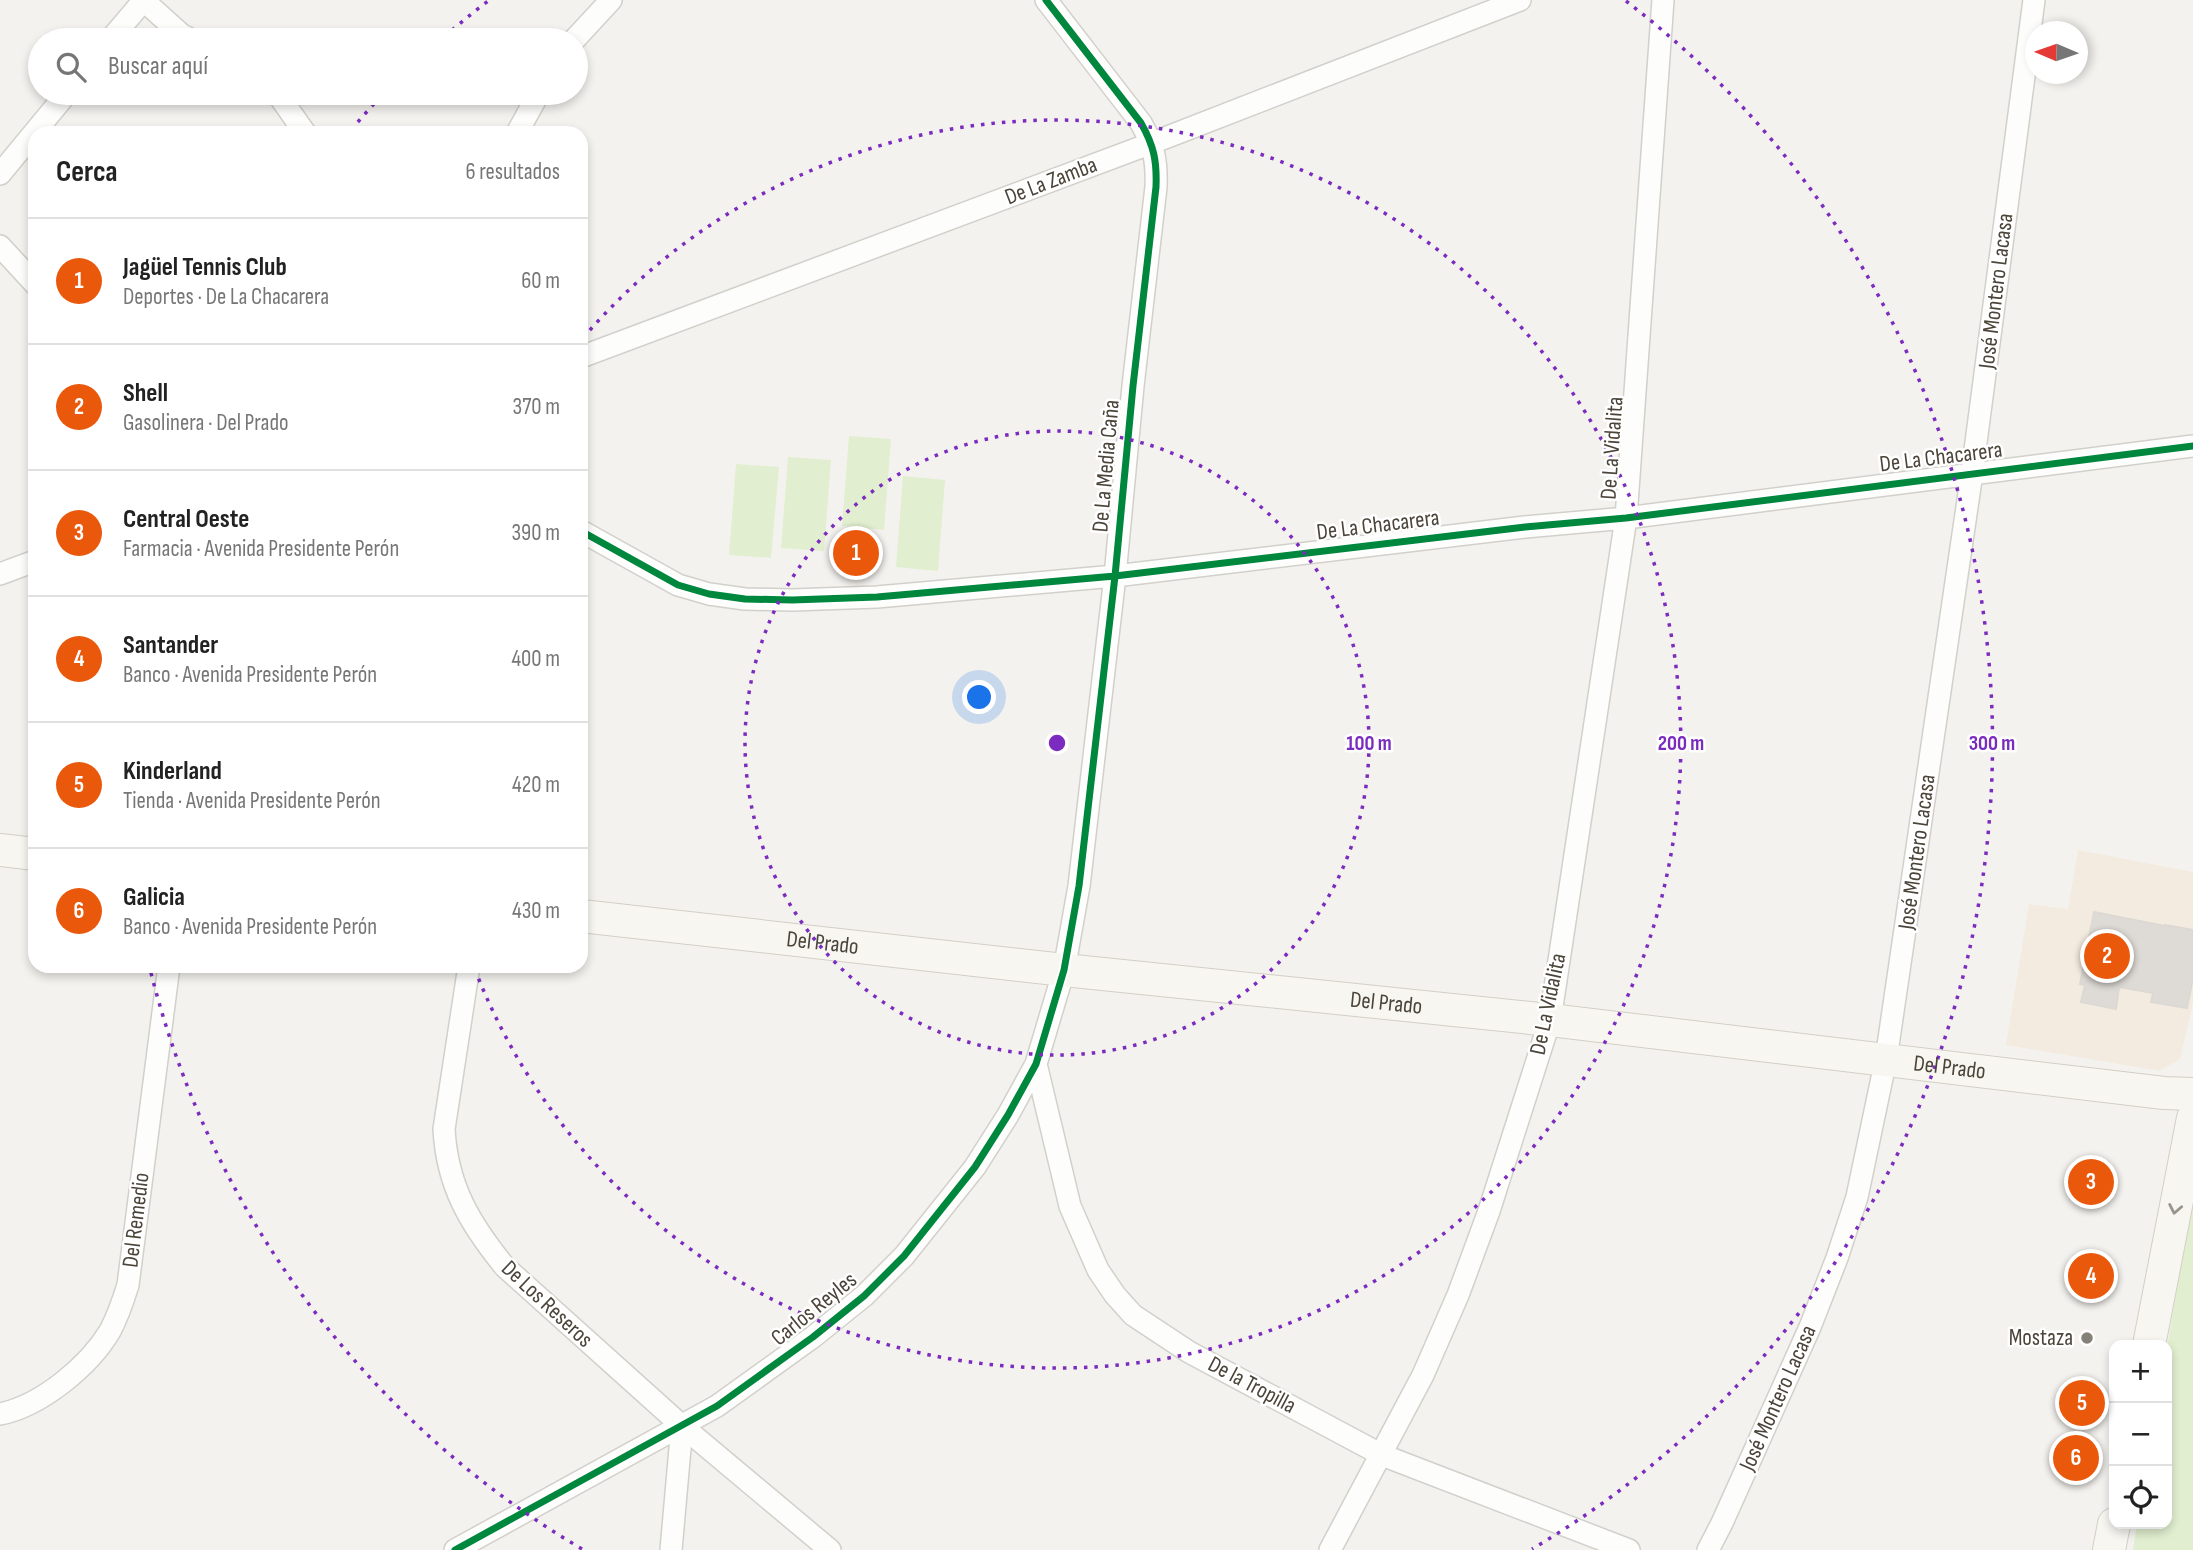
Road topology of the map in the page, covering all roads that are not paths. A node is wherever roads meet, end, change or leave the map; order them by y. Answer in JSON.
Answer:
{"nodes":[{"id":1,"x":143,"y":0,"type":"edge"},
{"id":2,"x":611,"y":0,"type":"edge"},
{"id":3,"x":1046,"y":0,"type":"edge"},
{"id":4,"x":1520,"y":0,"type":"edge"},
{"id":5,"x":1664,"y":0,"type":"edge"},
{"id":6,"x":2034,"y":0,"type":"edge"},
{"id":7,"x":120,"y":28,"type":"edge"},
{"id":8,"x":177,"y":28,"type":"edge"},
{"id":9,"x":585,"y":28,"type":"edge"},
{"id":10,"x":57,"y":105,"type":"edge"},
{"id":11,"x":285,"y":105,"type":"edge"},
{"id":12,"x":532,"y":105,"type":"edge"},
{"id":13,"x":40,"y":126,"type":"edge"},
{"id":14,"x":300,"y":126,"type":"edge"},
{"id":15,"x":521,"y":126,"type":"edge"},
{"id":16,"x":28,"y":140,"type":"edge"},
{"id":17,"x":1152,"y":142,"type":"junction"},
{"id":18,"x":0,"y":174,"type":"edge"},
{"id":19,"x":0,"y":246,"type":"edge"},
{"id":20,"x":28,"y":276,"type":"edge"},
{"id":21,"x":588,"y":354,"type":"edge"},
{"id":22,"x":2193,"y":446,"type":"edge"},
{"id":23,"x":1972,"y":473,"type":"junction"},
{"id":24,"x":1626,"y":517,"type":"junction"},
{"id":25,"x":588,"y":535,"type":"edge"},
{"id":26,"x":28,"y":564,"type":"edge"},
{"id":27,"x":0,"y":574,"type":"edge"},
{"id":28,"x":1115,"y":576,"type":"junction"},
{"id":29,"x":0,"y":850,"type":"edge"},
{"id":30,"x":28,"y":853,"type":"edge"},
{"id":31,"x":588,"y":917,"type":"edge"},
{"id":32,"x":1064,"y":970,"type":"junction"},
{"id":33,"x":168,"y":973,"type":"edge"},
{"id":34,"x":468,"y":973,"type":"edge"},
{"id":35,"x":1549,"y":1020,"type":"junction"},
{"id":36,"x":1886,"y":1059,"type":"junction"},
{"id":37,"x":1037,"y":1064,"type":"junction"},
{"id":38,"x":2193,"y":1094,"type":"edge"},
{"id":39,"x":2193,"y":1118,"type":"edge"},
{"id":40,"x":2150,"y":1340,"type":"edge"},
{"id":41,"x":0,"y":1414,"type":"edge"},
{"id":42,"x":682,"y":1426,"type":"junction"},
{"id":43,"x":1382,"y":1455,"type":"junction"},
{"id":44,"x":2113,"y":1529,"type":"edge"},
{"id":45,"x":455,"y":1550,"type":"edge"},
{"id":46,"x":671,"y":1550,"type":"edge"},
{"id":47,"x":830,"y":1550,"type":"edge"},
{"id":48,"x":1330,"y":1550,"type":"edge"},
{"id":49,"x":1629,"y":1550,"type":"edge"},
{"id":50,"x":1707,"y":1550,"type":"edge"},
{"id":51,"x":2109,"y":1550,"type":"edge"}],
"edges":[{"from":1,"to":7,"type":"street"},
{"from":1,"to":8,"type":"street"},
{"from":2,"to":9,"type":"street"},
{"from":3,"to":17,"type":"street","name":"De La Media Caña"},
{"from":4,"to":17,"type":"street","name":"De La Zamba"},
{"from":5,"to":24,"type":"street","name":"De La Vidalita"},
{"from":6,"to":23,"type":"street","name":"José Montero Lacasa"},
{"from":10,"to":13,"type":"street"},
{"from":11,"to":14,"type":"street"},
{"from":12,"to":15,"type":"street"},
{"from":16,"to":18,"type":"street"},
{"from":17,"to":21,"type":"street","name":"De La Zamba"},
{"from":17,"to":28,"type":"street","name":"De La Media Caña"},
{"from":19,"to":20,"type":"street"},
{"from":22,"to":23,"type":"street","name":"De La Chacarera"},
{"from":23,"to":24,"type":"street","name":"De La Chacarera"},
{"from":23,"to":36,"type":"street","name":"José Montero Lacasa"},
{"from":24,"to":28,"type":"street","name":"De La Chacarera"},
{"from":24,"to":35,"type":"street","name":"De La Vidalita"},
{"from":25,"to":28,"type":"street","name":"De La Chacarera"},
{"from":26,"to":27,"type":"street"},
{"from":28,"to":32,"type":"street","name":"De La Media Caña"},
{"from":29,"to":30,"type":"street"},
{"from":31,"to":32,"type":"street","name":"Del Prado"},
{"from":32,"to":35,"type":"street","name":"Del Prado"},
{"from":32,"to":37,"type":"street","name":"Carlos Reyles"},
{"from":33,"to":41,"type":"street","name":"Del Remedio"},
{"from":34,"to":42,"type":"street","name":"De Los Reseros"},
{"from":35,"to":36,"type":"street","name":"Del Prado"},
{"from":35,"to":43,"type":"street","name":"De La Vidalita"},
{"from":36,"to":38,"type":"street","name":"Del Prado"},
{"from":36,"to":50,"type":"street","name":"José Montero Lacasa"},
{"from":37,"to":42,"type":"street","name":"Carlos Reyles"},
{"from":37,"to":43,"type":"street","name":"De la Tropilla"},
{"from":39,"to":40,"type":"street","one_way":true},
{"from":42,"to":45,"type":"street","name":"Carlos Reyles"},
{"from":42,"to":46,"type":"street"},
{"from":42,"to":47,"type":"street","name":"De Los Reseros"},
{"from":43,"to":48,"type":"street","name":"De La Vidalita"},
{"from":43,"to":49,"type":"street","name":"De la Tropilla"},
{"from":44,"to":51,"type":"street"}]}
